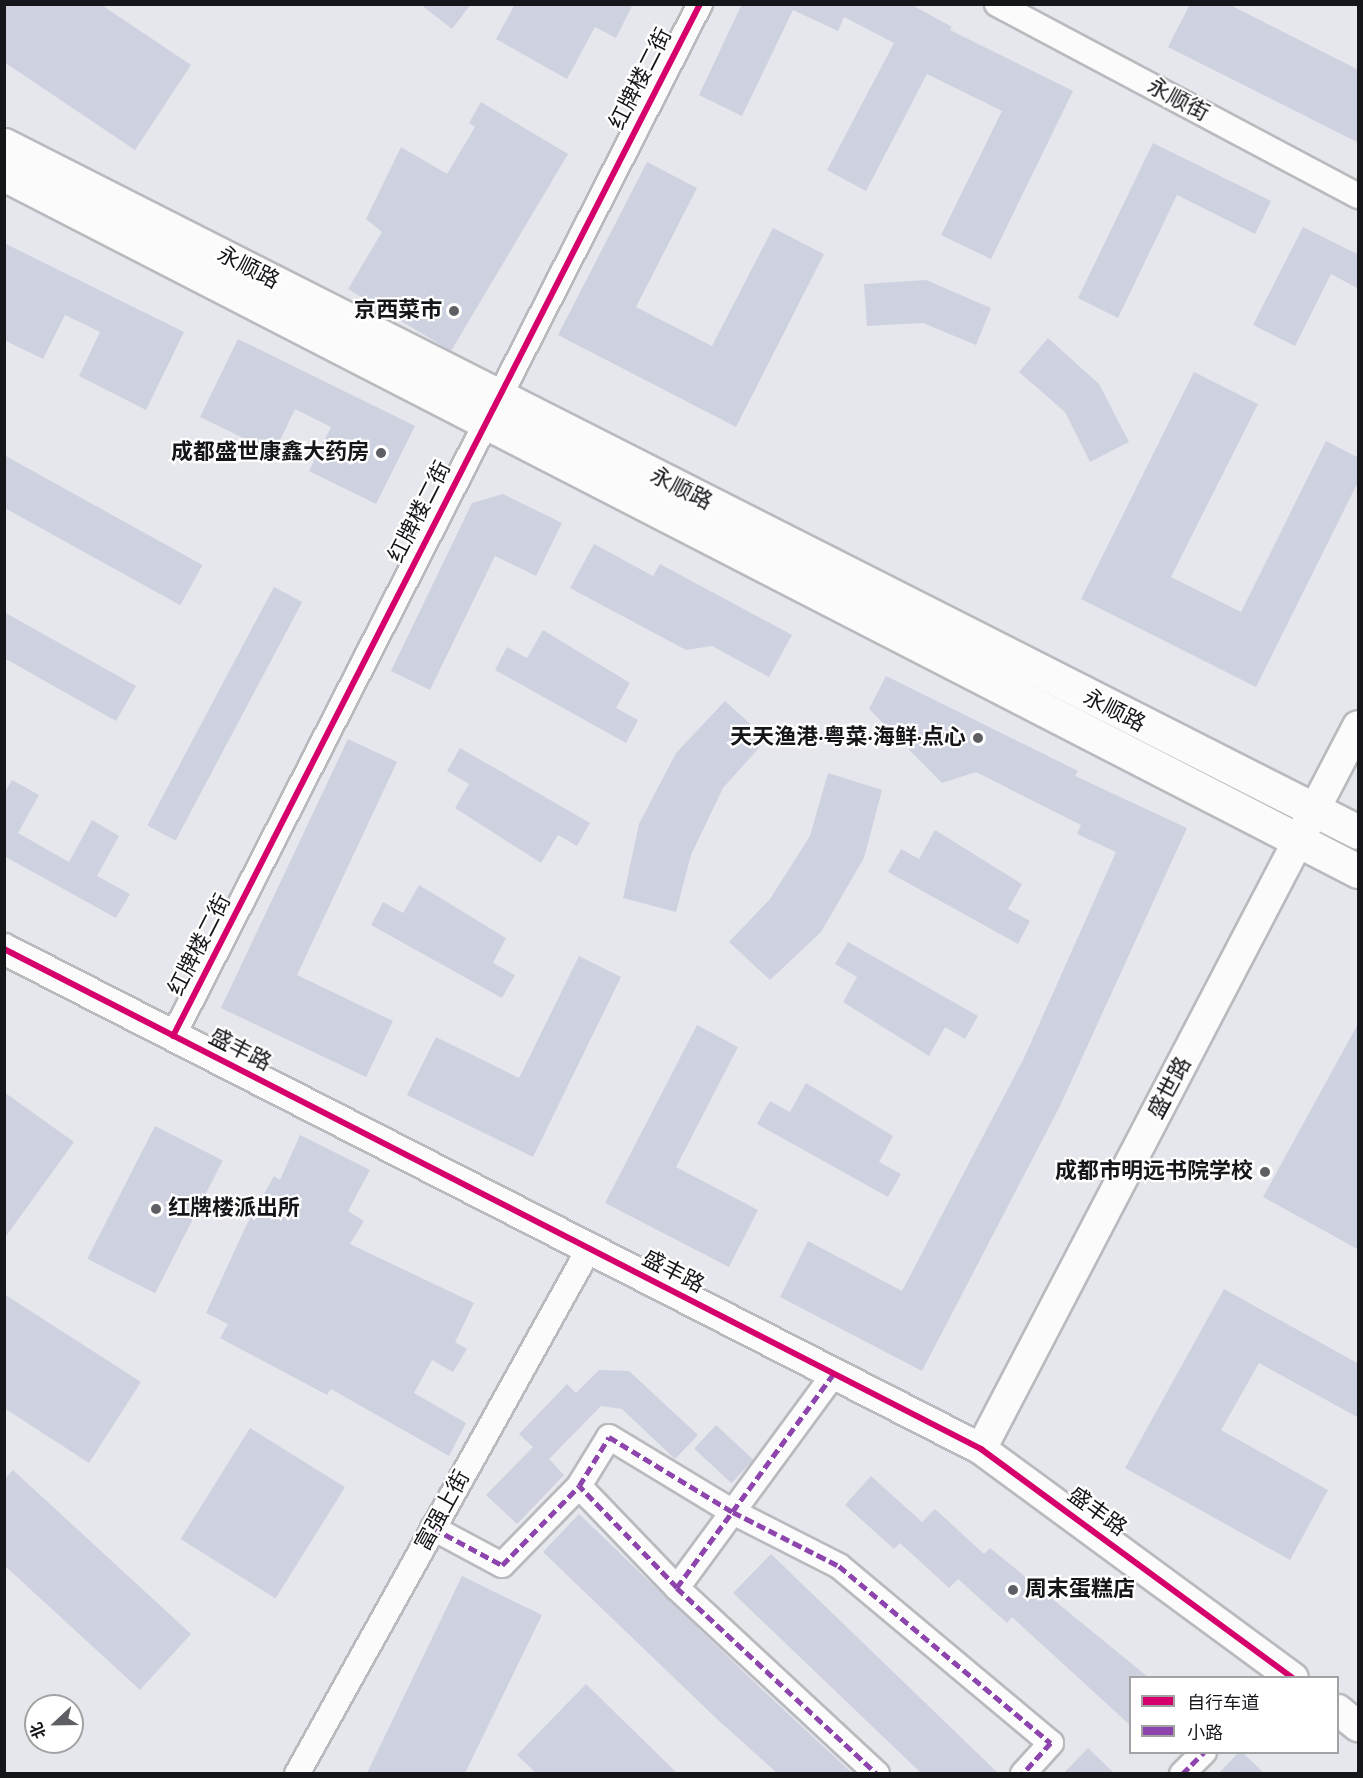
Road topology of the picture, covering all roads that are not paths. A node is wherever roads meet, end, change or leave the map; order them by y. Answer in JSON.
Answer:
{"nodes":[{"id":1,"x":700,"y":4,"type":"edge"},
{"id":2,"x":997,"y":4,"type":"edge"},
{"id":3,"x":4,"y":145,"type":"edge"},
{"id":4,"x":4,"y":174,"type":"edge"},
{"id":5,"x":1359,"y":196,"type":"edge"},
{"id":6,"x":493,"y":408,"type":"junction"},
{"id":7,"x":1359,"y":726,"type":"edge"},
{"id":8,"x":1315,"y":809,"type":"junction"},
{"id":9,"x":1359,"y":832,"type":"edge"},
{"id":10,"x":1299,"y":840,"type":"junction"},
{"id":11,"x":1359,"y":872,"type":"edge"},
{"id":12,"x":4,"y":949,"type":"edge"},
{"id":13,"x":174,"y":1036,"type":"junction"},
{"id":14,"x":589,"y":1249,"type":"junction"},
{"id":15,"x":834,"y":1374,"type":"junction"},
{"id":16,"x":981,"y":1449,"type":"junction"},
{"id":17,"x":579,"y":1486,"type":"junction"},
{"id":18,"x":733,"y":1512,"type":"junction"},
{"id":19,"x":433,"y":1528,"type":"junction"},
{"id":20,"x":677,"y":1588,"type":"junction"},
{"id":21,"x":1287,"y":1676,"type":"edge"},
{"id":22,"x":1339,"y":1711,"type":"edge"},
{"id":23,"x":1359,"y":1726,"type":"edge"},
{"id":24,"x":1202,"y":1754,"type":"edge"},
{"id":25,"x":297,"y":1773,"type":"edge"},
{"id":26,"x":877,"y":1773,"type":"edge"},
{"id":27,"x":1023,"y":1773,"type":"edge"},
{"id":28,"x":1182,"y":1773,"type":"edge"}],
"edges":[{"from":1,"to":6,"type":"street","name":"红牌楼二街"},
{"from":2,"to":5,"type":"street","name":"永顺街"},
{"from":3,"to":6,"type":"main road","name":"永顺路"},
{"from":4,"to":6,"type":"main road"},
{"from":6,"to":8,"type":"main road","name":"永顺路"},
{"from":6,"to":10,"type":"main road"},
{"from":6,"to":13,"type":"street","name":"红牌楼二街"},
{"from":7,"to":8,"type":"street","name":"盛世路"},
{"from":8,"to":9,"type":"main road","name":"永顺路"},
{"from":8,"to":10,"type":"street","name":"盛世路"},
{"from":10,"to":11,"type":"main road"},
{"from":10,"to":16,"type":"street","name":"盛世路"},
{"from":12,"to":13,"type":"street","name":"盛丰路"},
{"from":13,"to":14,"type":"street","name":"盛丰路"},
{"from":14,"to":15,"type":"street","name":"盛丰路"},
{"from":14,"to":19,"type":"street","name":"富强上街"},
{"from":15,"to":16,"type":"street","name":"盛丰路"},
{"from":15,"to":18,"type":"street"},
{"from":16,"to":21,"type":"street","name":"盛丰路"},
{"from":17,"to":18,"type":"street"},
{"from":17,"to":19,"type":"street"},
{"from":17,"to":20,"type":"street"},
{"from":18,"to":20,"type":"street"},
{"from":18,"to":27,"type":"street"},
{"from":19,"to":25,"type":"street","name":"富强上街"},
{"from":20,"to":26,"type":"street"},
{"from":22,"to":23,"type":"street"},
{"from":24,"to":28,"type":"street"}]}
